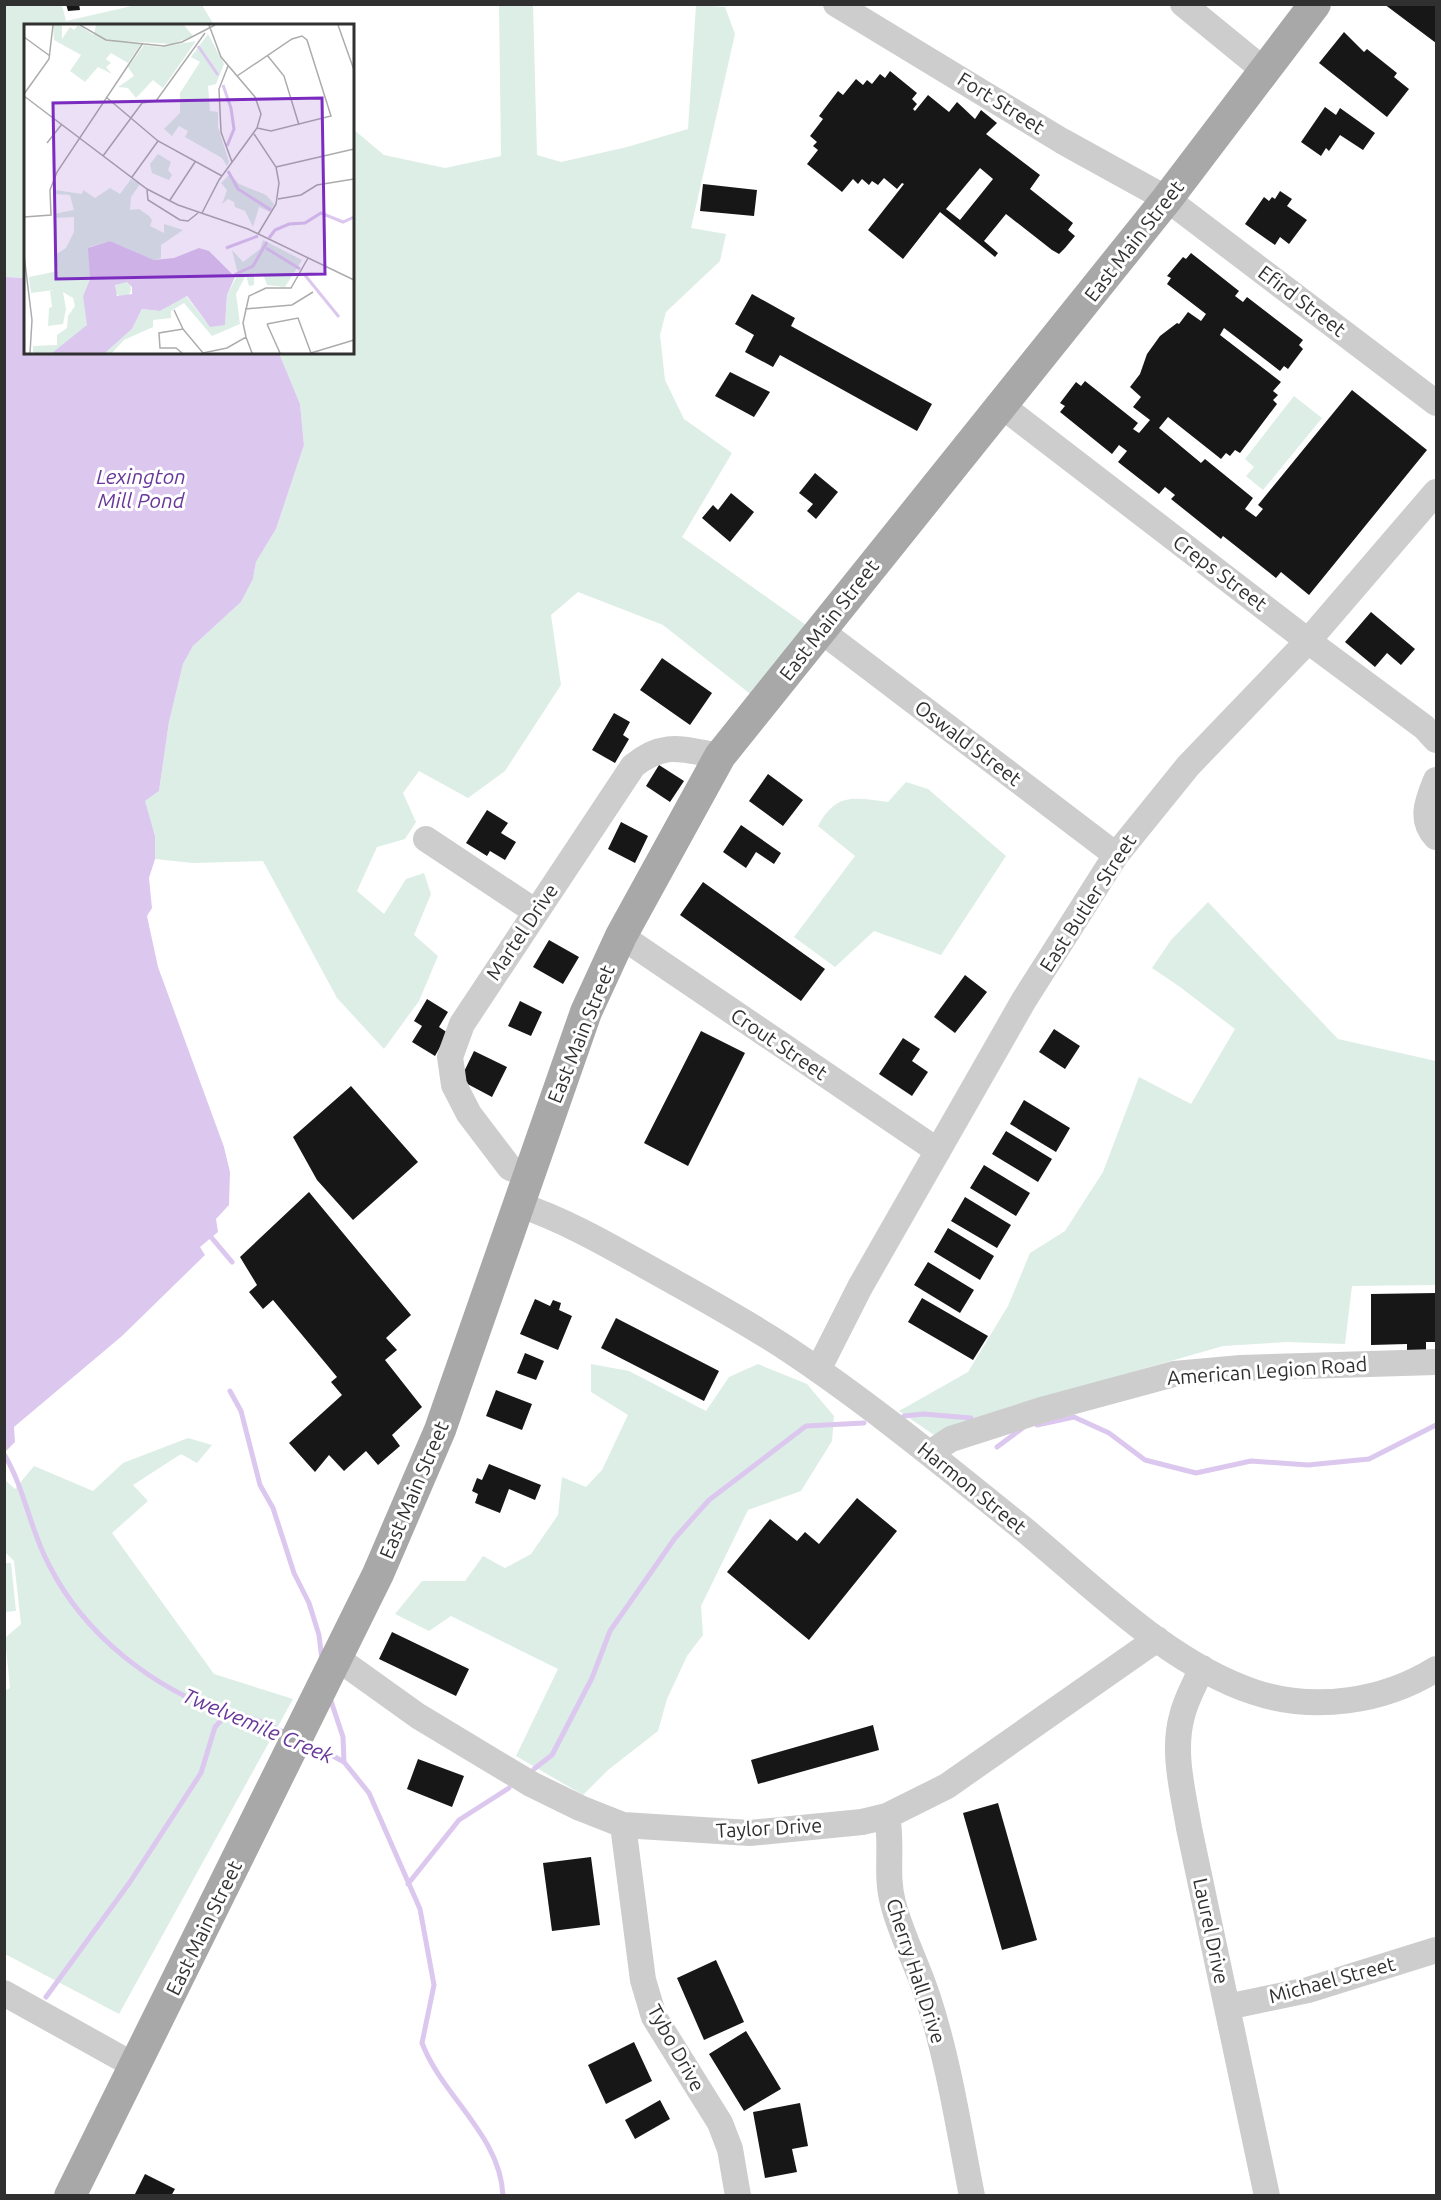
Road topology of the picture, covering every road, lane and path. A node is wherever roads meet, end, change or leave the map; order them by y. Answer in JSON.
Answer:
{"nodes":[{"id":1,"x":836,"y":4,"type":"edge"},
{"id":2,"x":1183,"y":4,"type":"edge"},
{"id":3,"x":1315,"y":4,"type":"edge"},
{"id":4,"x":1265,"y":71,"type":"junction"},
{"id":5,"x":1167,"y":199,"type":"junction"},
{"id":6,"x":1437,"y":403,"type":"edge"},
{"id":7,"x":1002,"y":406,"type":"junction"},
{"id":8,"x":1437,"y":492,"type":"edge"},
{"id":9,"x":820,"y":630,"type":"junction"},
{"id":10,"x":1308,"y":641,"type":"junction"},
{"id":11,"x":1437,"y":740,"type":"edge"},
{"id":12,"x":720,"y":756,"type":"junction"},
{"id":13,"x":1437,"y":780,"type":"edge"},
{"id":14,"x":1437,"y":837,"type":"edge"},
{"id":15,"x":426,"y":839,"type":"dead end"},
{"id":16,"x":1116,"y":855,"type":"junction"},
{"id":17,"x":536,"y":912,"type":"junction"},
{"id":18,"x":621,"y":936,"type":"junction"},
{"id":19,"x":938,"y":1151,"type":"junction"},
{"id":20,"x":528,"y":1174,"type":"junction"},
{"id":21,"x":517,"y":1204,"type":"junction"},
{"id":22,"x":1437,"y":1362,"type":"edge"},
{"id":23,"x":818,"y":1370,"type":"junction"},
{"id":24,"x":930,"y":1453,"type":"junction"},
{"id":25,"x":1157,"y":1639,"type":"junction"},
{"id":26,"x":333,"y":1666,"type":"junction"},
{"id":27,"x":1202,"y":1668,"type":"junction"},
{"id":28,"x":1437,"y":1669,"type":"edge"},
{"id":29,"x":887,"y":1816,"type":"junction"},
{"id":30,"x":623,"y":1824,"type":"junction"},
{"id":31,"x":1437,"y":1950,"type":"edge"},
{"id":32,"x":4,"y":1993,"type":"edge"},
{"id":33,"x":1227,"y":2007,"type":"junction"},
{"id":34,"x":135,"y":2066,"type":"junction"},
{"id":35,"x":70,"y":2196,"type":"edge"},
{"id":36,"x":738,"y":2196,"type":"edge"},
{"id":37,"x":972,"y":2196,"type":"edge"},
{"id":38,"x":1267,"y":2196,"type":"edge"}],
"edges":[{"from":1,"to":5,"type":"street","name":"Fort Street"},
{"from":2,"to":4,"type":"street"},
{"from":3,"to":4,"type":"main road","name":"East Main Street"},
{"from":4,"to":5,"type":"main road","name":"East Main Street"},
{"from":5,"to":6,"type":"street","name":"Efird Street"},
{"from":5,"to":7,"type":"main road","name":"East Main Street"},
{"from":7,"to":9,"type":"main road","name":"East Main Street"},
{"from":7,"to":10,"type":"street","name":"Creps Street"},
{"from":8,"to":10,"type":"street","name":"East Butler Street"},
{"from":9,"to":12,"type":"main road","name":"East Main Street"},
{"from":9,"to":16,"type":"street","name":"Oswald Street"},
{"from":10,"to":11,"type":"street","name":"Creps Street"},
{"from":10,"to":16,"type":"street","name":"East Butler Street"},
{"from":12,"to":17,"type":"street","name":"Martel Drive"},
{"from":12,"to":18,"type":"main road","name":"East Main Street"},
{"from":13,"to":14,"type":"street"},
{"from":15,"to":17,"type":"street"},
{"from":16,"to":19,"type":"street","name":"East Butler Street"},
{"from":17,"to":20,"type":"street","name":"Martel Drive"},
{"from":18,"to":19,"type":"street","name":"Crout Street"},
{"from":18,"to":20,"type":"main road","name":"East Main Street"},
{"from":19,"to":23,"type":"street","name":"East Butler Street"},
{"from":20,"to":21,"type":"main road","name":"East Main Street"},
{"from":21,"to":23,"type":"street","name":"Harmon Street"},
{"from":21,"to":26,"type":"main road","name":"East Main Street"},
{"from":22,"to":24,"type":"street","name":"American Legion Road"},
{"from":23,"to":24,"type":"street","name":"Harmon Street"},
{"from":24,"to":25,"type":"street","name":"Harmon Street"},
{"from":25,"to":27,"type":"street","name":"Harmon Street"},
{"from":25,"to":29,"type":"street","name":"Taylor Drive"},
{"from":26,"to":30,"type":"street","name":"Taylor Drive"},
{"from":26,"to":34,"type":"main road","name":"East Main Street"},
{"from":27,"to":28,"type":"street","name":"Harmon Street"},
{"from":27,"to":33,"type":"street","name":"Laurel Drive"},
{"from":29,"to":30,"type":"street","name":"Taylor Drive"},
{"from":29,"to":37,"type":"street","name":"Cherry Hall Drive"},
{"from":30,"to":36,"type":"street","name":"Tybo Drive"},
{"from":31,"to":33,"type":"street","name":"Michael Street"},
{"from":32,"to":34,"type":"street"},
{"from":33,"to":38,"type":"street","name":"Laurel Drive"},
{"from":34,"to":35,"type":"main road","name":"East Main Street"}]}
